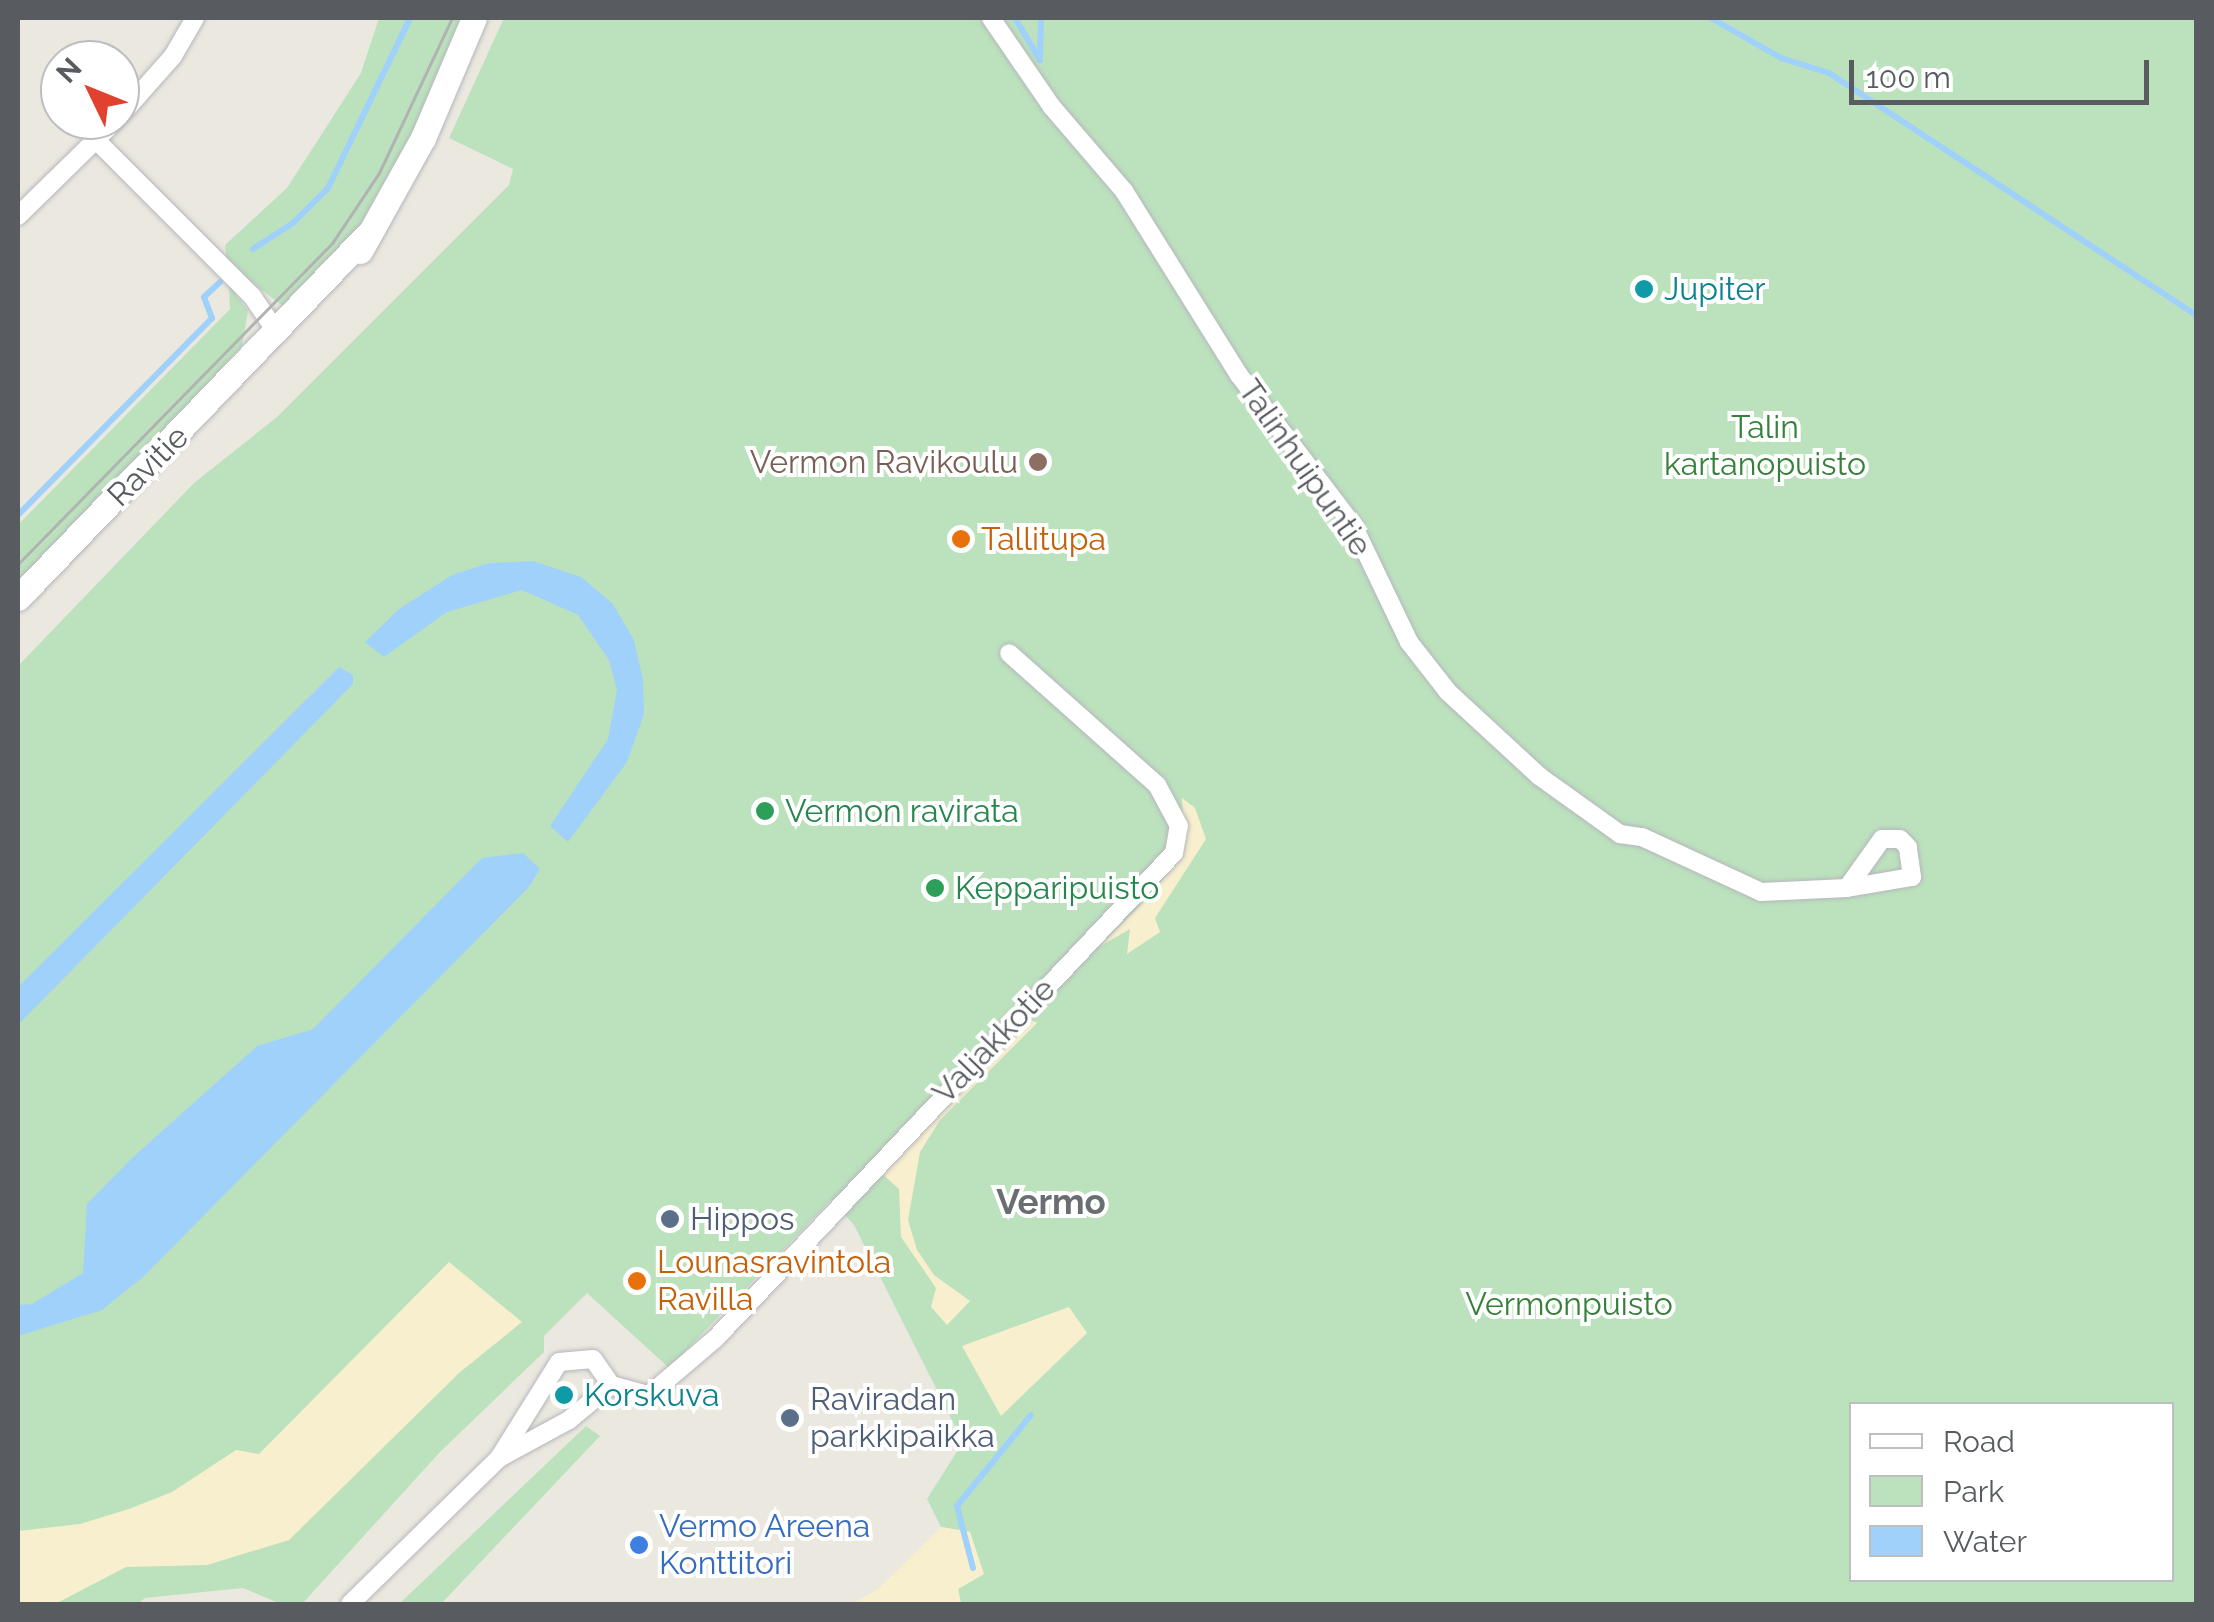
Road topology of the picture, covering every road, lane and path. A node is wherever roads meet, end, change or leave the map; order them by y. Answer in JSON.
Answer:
{"nodes":[{"id":1,"x":195,"y":18,"type":"edge"},
{"id":2,"x":991,"y":18,"type":"edge"},
{"id":3,"x":475,"y":23,"type":"edge"},
{"id":4,"x":140,"y":93,"type":"edge"},
{"id":5,"x":96,"y":140,"type":"joint"},
{"id":6,"x":18,"y":216,"type":"edge"},
{"id":7,"x":278,"y":334,"type":"junction"},
{"id":8,"x":18,"y":598,"type":"edge"},
{"id":9,"x":1010,"y":653,"type":"dead end"},
{"id":10,"x":1847,"y":888,"type":"dead end"},
{"id":11,"x":611,"y":1385,"type":"junction"},
{"id":12,"x":499,"y":1458,"type":"junction"},
{"id":13,"x":350,"y":1604,"type":"edge"}],
"edges":[{"from":1,"to":4,"type":"street"},
{"from":2,"to":10,"type":"street","name":"Talinhuipuntie"},
{"from":3,"to":7,"type":"street","name":"Ravitie"},
{"from":5,"to":6,"type":"street"},
{"from":5,"to":7,"type":"street"},
{"from":7,"to":8,"type":"street","name":"Ravitie"},
{"from":9,"to":11,"type":"street","name":"Valjakkotie"},
{"from":11,"to":12,"type":"street"},
{"from":11,"to":12,"type":"street"},
{"from":12,"to":13,"type":"street"}]}
